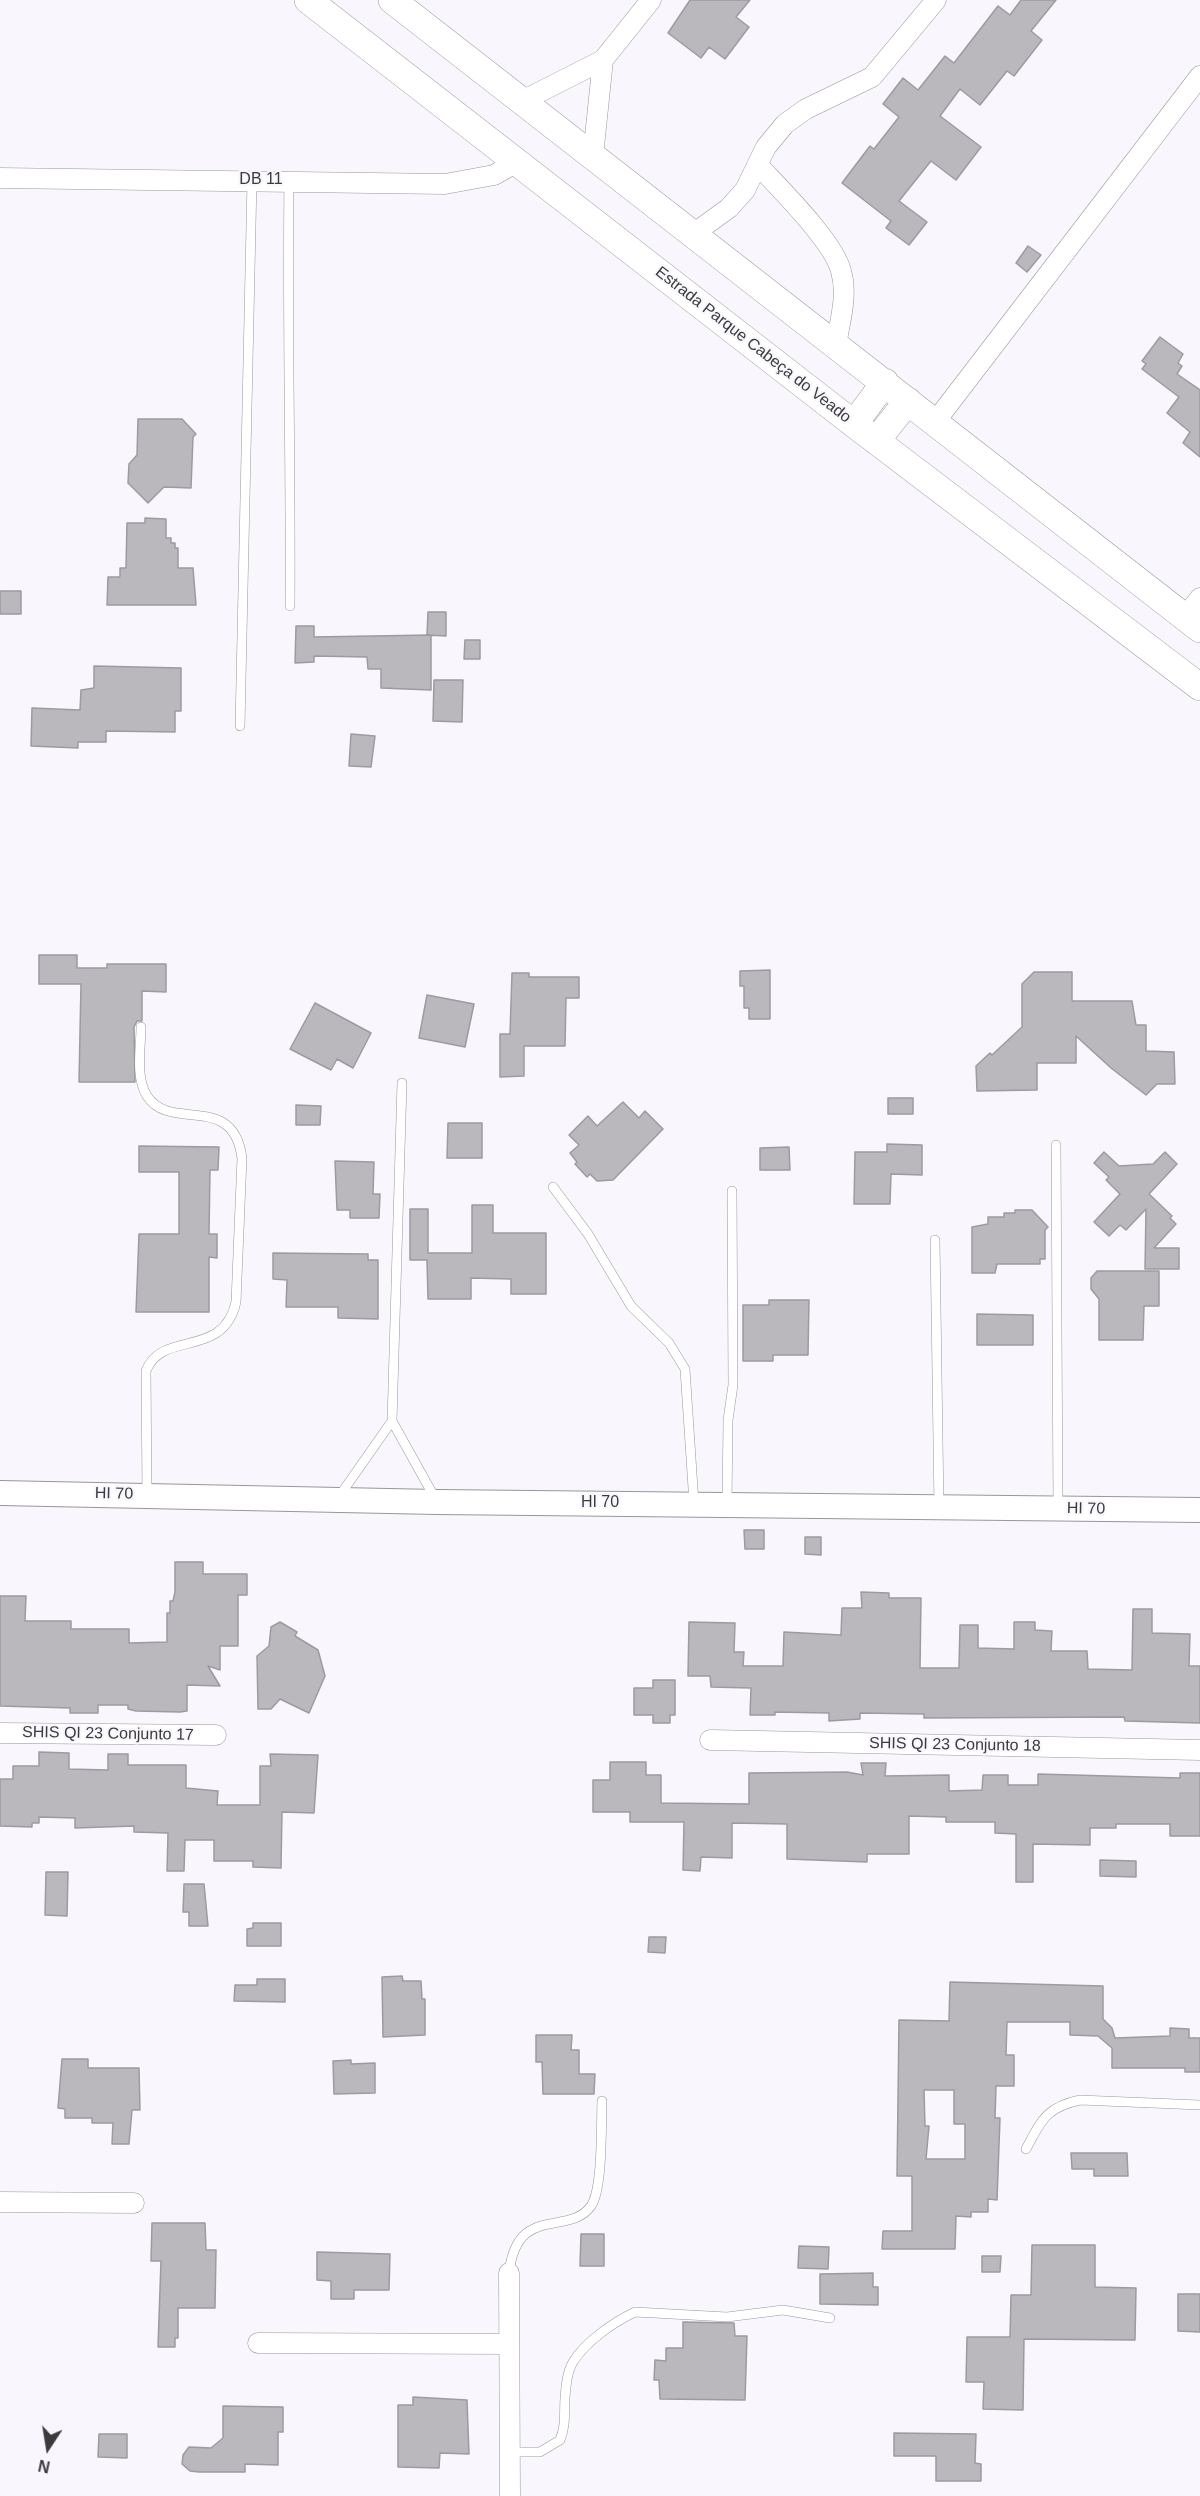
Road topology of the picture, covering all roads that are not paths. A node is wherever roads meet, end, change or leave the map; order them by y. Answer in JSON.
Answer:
{"nodes":[{"id":1,"x":308,"y":0,"type":"edge"},
{"id":2,"x":392,"y":0,"type":"edge"},
{"id":3,"x":651,"y":0,"type":"edge"},
{"id":4,"x":936,"y":0,"type":"edge"},
{"id":5,"x":603,"y":60,"type":"junction"},
{"id":6,"x":1200,"y":76,"type":"edge"},
{"id":7,"x":522,"y":101,"type":"junction"},
{"id":8,"x":592,"y":156,"type":"junction"},
{"id":9,"x":517,"y":162,"type":"junction"},
{"id":10,"x":758,"y":165,"type":"junction"},
{"id":11,"x":0,"y":178,"type":"edge"},
{"id":12,"x":252,"y":180,"type":"junction"},
{"id":13,"x":289,"y":180,"type":"junction"},
{"id":14,"x":693,"y":234,"type":"junction"},
{"id":15,"x":836,"y":345,"type":"junction"},
{"id":16,"x":885,"y":382,"type":"junction"},
{"id":17,"x":908,"y":401,"type":"junction"},
{"id":18,"x":935,"y":422,"type":"junction"},
{"id":19,"x":854,"y":424,"type":"junction"},
{"id":20,"x":876,"y":441,"type":"junction"},
{"id":21,"x":290,"y":606,"type":"dead end"},
{"id":22,"x":1195,"y":615,"type":"edge"},
{"id":23,"x":1200,"y":687,"type":"edge"},
{"id":24,"x":240,"y":726,"type":"dead end"},
{"id":25,"x":141,"y":1027,"type":"dead end"},
{"id":26,"x":402,"y":1083,"type":"dead end"},
{"id":27,"x":1056,"y":1145,"type":"dead end"},
{"id":28,"x":553,"y":1187,"type":"dead end"},
{"id":29,"x":732,"y":1191,"type":"dead end"},
{"id":30,"x":935,"y":1240,"type":"dead end"},
{"id":31,"x":392,"y":1421,"type":"junction"},
{"id":32,"x":0,"y":1493,"type":"edge"},
{"id":33,"x":147,"y":1495,"type":"junction"},
{"id":34,"x":338,"y":1499,"type":"junction"},
{"id":35,"x":437,"y":1502,"type":"junction"},
{"id":36,"x":694,"y":1503,"type":"junction"},
{"id":37,"x":727,"y":1503,"type":"junction"},
{"id":38,"x":939,"y":1507,"type":"junction"},
{"id":39,"x":1058,"y":1508,"type":"junction"},
{"id":40,"x":1200,"y":1510,"type":"edge"},
{"id":41,"x":0,"y":1733,"type":"edge"},
{"id":42,"x":216,"y":1735,"type":"dead end"},
{"id":43,"x":710,"y":1740,"type":"dead end"},
{"id":44,"x":1200,"y":1750,"type":"edge"},
{"id":45,"x":602,"y":2101,"type":"dead end"},
{"id":46,"x":1200,"y":2105,"type":"edge"},
{"id":47,"x":1026,"y":2150,"type":"dead end"},
{"id":48,"x":0,"y":2202,"type":"edge"},
{"id":49,"x":134,"y":2203,"type":"dead end"},
{"id":50,"x":509,"y":2273,"type":"joint"},
{"id":51,"x":830,"y":2318,"type":"dead end"},
{"id":52,"x":258,"y":2343,"type":"dead end"},
{"id":53,"x":509,"y":2344,"type":"junction"},
{"id":54,"x":510,"y":2452,"type":"junction"},
{"id":55,"x":510,"y":2496,"type":"edge"}],
"edges":[{"from":1,"to":9,"type":"main road","name":"Estrada Parque Cabeça do Veado"},
{"from":2,"to":7,"type":"main road"},
{"from":3,"to":5,"type":"street"},
{"from":4,"to":10,"type":"street"},
{"from":5,"to":7,"type":"street"},
{"from":5,"to":8,"type":"street"},
{"from":6,"to":18,"type":"street"},
{"from":7,"to":8,"type":"main road"},
{"from":8,"to":14,"type":"main road"},
{"from":9,"to":13,"type":"street","name":"DB 11"},
{"from":9,"to":19,"type":"main road","name":"Estrada Parque Cabeça do Veado"},
{"from":10,"to":14,"type":"street"},
{"from":10,"to":15,"type":"street"},
{"from":11,"to":12,"type":"street","name":"DB 11"},
{"from":12,"to":13,"type":"street","name":"DB 11"},
{"from":12,"to":24,"type":"lane"},
{"from":13,"to":21,"type":"lane"},
{"from":14,"to":15,"type":"main road"},
{"from":15,"to":16,"type":"main road"},
{"from":16,"to":17,"type":"main road"},
{"from":16,"to":19,"type":"main road"},
{"from":17,"to":18,"type":"main road"},
{"from":17,"to":20,"type":"main road"},
{"from":18,"to":22,"type":"main road"},
{"from":19,"to":20,"type":"main road","name":"Estrada Parque Cabeça do Veado"},
{"from":20,"to":23,"type":"main road","name":"Estrada Parque Cabeça do Veado"},
{"from":25,"to":33,"type":"lane"},
{"from":26,"to":31,"type":"lane"},
{"from":27,"to":39,"type":"lane"},
{"from":28,"to":36,"type":"lane"},
{"from":29,"to":37,"type":"lane"},
{"from":30,"to":38,"type":"lane"},
{"from":31,"to":34,"type":"lane"},
{"from":31,"to":35,"type":"lane"},
{"from":32,"to":33,"type":"street","name":"HI 70"},
{"from":33,"to":34,"type":"street","name":"HI 70"},
{"from":34,"to":35,"type":"street","name":"HI 70"},
{"from":35,"to":36,"type":"street","name":"HI 70"},
{"from":36,"to":37,"type":"street","name":"HI 70"},
{"from":37,"to":38,"type":"street","name":"HI 70"},
{"from":38,"to":39,"type":"street","name":"HI 70"},
{"from":39,"to":40,"type":"street","name":"HI 70"},
{"from":41,"to":42,"type":"street","name":"SHIS QI 23 Conjunto 17"},
{"from":43,"to":44,"type":"street","name":"SHIS QI 23 Conjunto 18"},
{"from":45,"to":50,"type":"lane"},
{"from":46,"to":47,"type":"lane"},
{"from":48,"to":49,"type":"street"},
{"from":50,"to":53,"type":"street"},
{"from":51,"to":54,"type":"lane"},
{"from":52,"to":53,"type":"street"},
{"from":53,"to":54,"type":"street"},
{"from":54,"to":55,"type":"street"}]}
